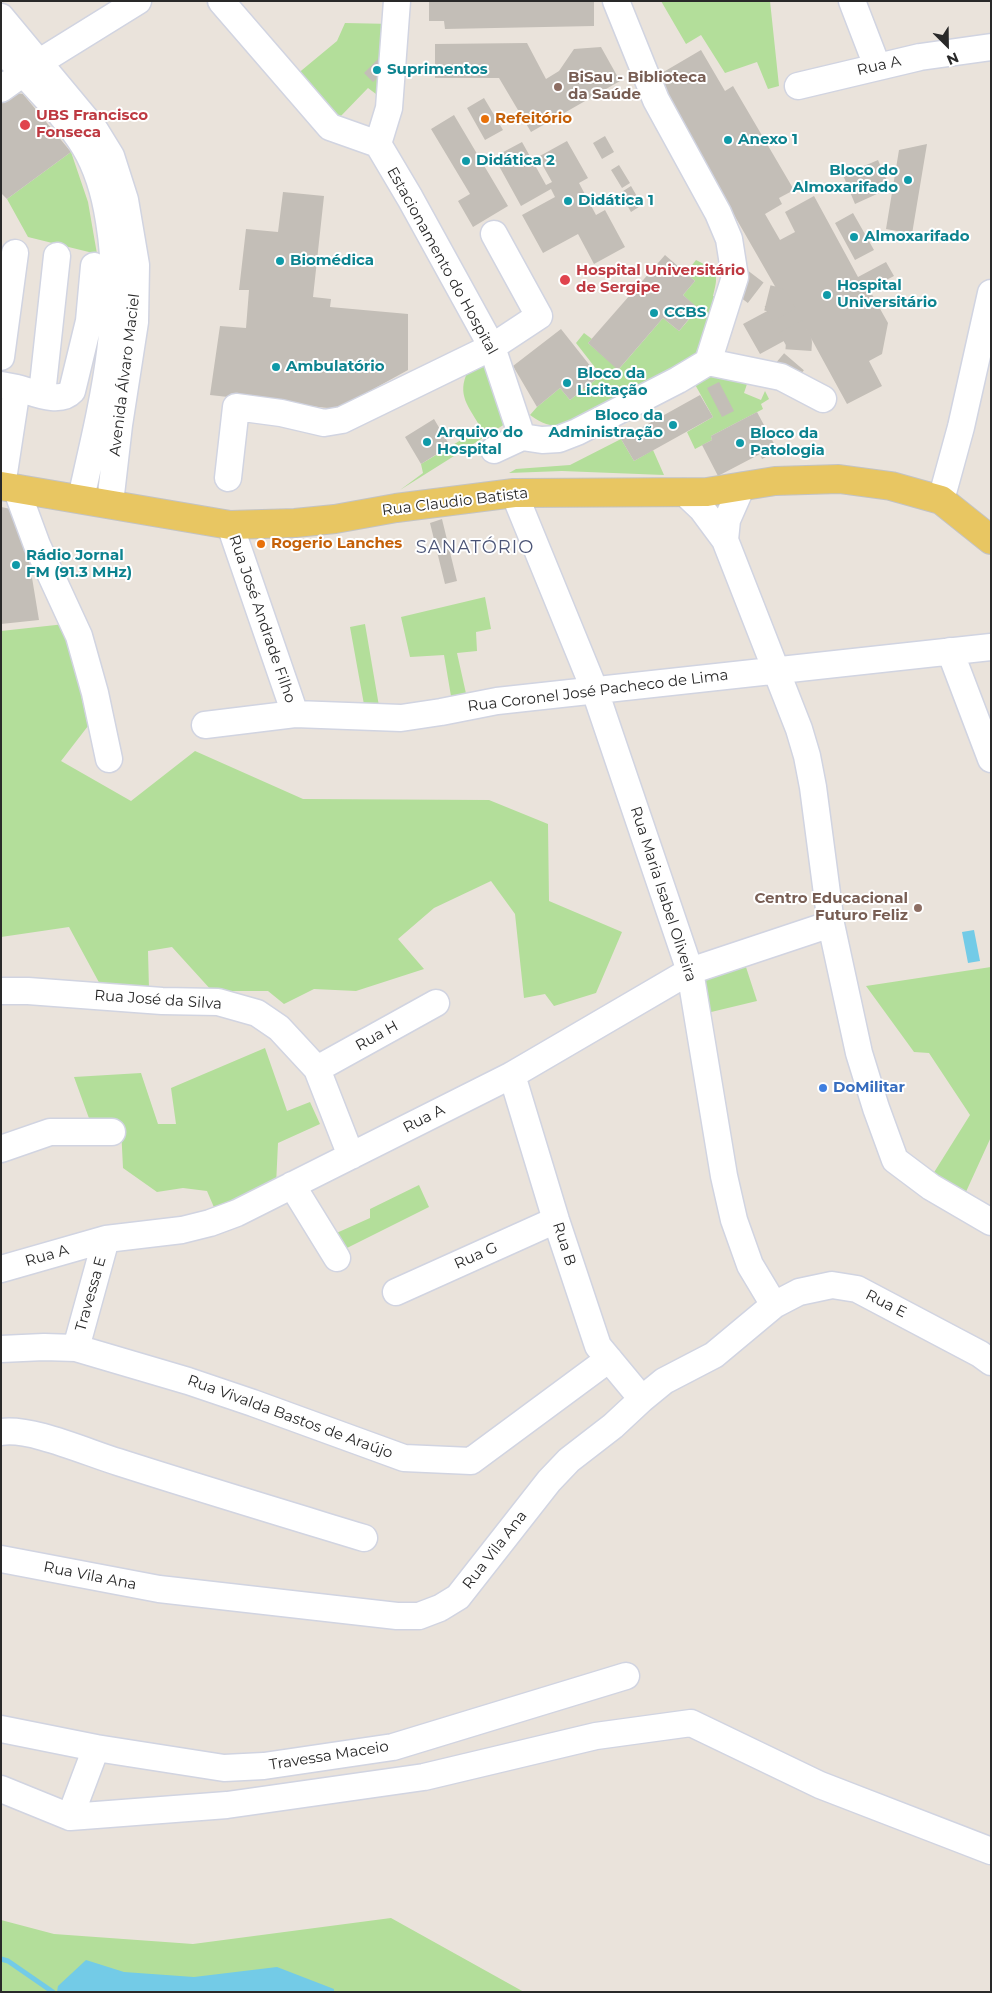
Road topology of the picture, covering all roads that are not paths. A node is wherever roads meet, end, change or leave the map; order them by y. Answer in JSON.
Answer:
{"nodes":[{"id":1,"x":138,"y":1,"type":"edge"},
{"id":2,"x":221,"y":1,"type":"edge"},
{"id":3,"x":396,"y":1,"type":"edge"},
{"id":4,"x":616,"y":1,"type":"edge"},
{"id":5,"x":852,"y":1,"type":"edge"},
{"id":6,"x":1,"y":17,"type":"edge"},
{"id":7,"x":991,"y":47,"type":"edge"},
{"id":8,"x":1,"y":48,"type":"edge"},
{"id":9,"x":877,"y":66,"type":"junction"},
{"id":10,"x":30,"y":68,"type":"junction"},
{"id":11,"x":798,"y":86,"type":"dead end"},
{"id":12,"x":1,"y":89,"type":"edge"},
{"id":13,"x":60,"y":101,"type":"junction"},
{"id":14,"x":378,"y":144,"type":"junction"},
{"id":15,"x":494,"y":234,"type":"dead end"},
{"id":16,"x":16,"y":253,"type":"dead end"},
{"id":17,"x":57,"y":256,"type":"dead end"},
{"id":18,"x":94,"y":266,"type":"dead end"},
{"id":19,"x":991,"y":293,"type":"edge"},
{"id":20,"x":492,"y":347,"type":"junction"},
{"id":21,"x":1,"y":357,"type":"edge"},
{"id":22,"x":991,"y":357,"type":"edge"},
{"id":23,"x":708,"y":362,"type":"junction"},
{"id":24,"x":9,"y":386,"type":"edge"},
{"id":25,"x":42,"y":394,"type":"junction"},
{"id":26,"x":823,"y":399,"type":"dead end"},
{"id":27,"x":522,"y":436,"type":"junction"},
{"id":28,"x":494,"y":450,"type":"dead end"},
{"id":29,"x":228,"y":478,"type":"dead end"},
{"id":30,"x":742,"y":486,"type":"junction"},
{"id":31,"x":6,"y":487,"type":"edge"},
{"id":32,"x":684,"y":492,"type":"junction"},
{"id":33,"x":514,"y":493,"type":"junction"},
{"id":34,"x":81,"y":498,"type":"junction"},
{"id":35,"x":110,"y":503,"type":"junction"},
{"id":36,"x":945,"y":503,"type":"junction"},
{"id":37,"x":230,"y":525,"type":"junction"},
{"id":38,"x":725,"y":540,"type":"junction"},
{"id":39,"x":991,"y":540,"type":"edge"},
{"id":40,"x":991,"y":647,"type":"edge"},
{"id":41,"x":950,"y":651,"type":"junction"},
{"id":42,"x":777,"y":669,"type":"junction"},
{"id":43,"x":595,"y":691,"type":"junction"},
{"id":44,"x":294,"y":714,"type":"junction"},
{"id":45,"x":205,"y":724,"type":"dead end"},
{"id":46,"x":109,"y":759,"type":"dead end"},
{"id":47,"x":991,"y":759,"type":"edge"},
{"id":48,"x":830,"y":924,"type":"junction"},
{"id":49,"x":690,"y":971,"type":"junction"},
{"id":50,"x":1,"y":991,"type":"edge"},
{"id":51,"x":436,"y":1003,"type":"dead end"},
{"id":52,"x":318,"y":1070,"type":"junction"},
{"id":53,"x":512,"y":1076,"type":"junction"},
{"id":54,"x":112,"y":1132,"type":"dead end"},
{"id":55,"x":1,"y":1149,"type":"edge"},
{"id":56,"x":351,"y":1156,"type":"junction"},
{"id":57,"x":292,"y":1185,"type":"junction"},
{"id":58,"x":556,"y":1220,"type":"junction"},
{"id":59,"x":991,"y":1222,"type":"edge"},
{"id":60,"x":106,"y":1239,"type":"junction"},
{"id":61,"x":337,"y":1258,"type":"dead end"},
{"id":62,"x":1,"y":1269,"type":"edge"},
{"id":63,"x":396,"y":1292,"type":"dead end"},
{"id":64,"x":774,"y":1305,"type":"junction"},
{"id":65,"x":76,"y":1348,"type":"junction"},
{"id":66,"x":1,"y":1349,"type":"edge"},
{"id":67,"x":609,"y":1359,"type":"junction"},
{"id":68,"x":991,"y":1362,"type":"edge"},
{"id":69,"x":642,"y":1398,"type":"junction"},
{"id":70,"x":1,"y":1432,"type":"edge"},
{"id":71,"x":364,"y":1538,"type":"dead end"},
{"id":72,"x":1,"y":1559,"type":"edge"},
{"id":73,"x":626,"y":1676,"type":"dead end"},
{"id":74,"x":1,"y":1729,"type":"edge"},
{"id":75,"x":96,"y":1748,"type":"junction"},
{"id":76,"x":1,"y":1789,"type":"edge"},
{"id":77,"x":70,"y":1817,"type":"junction"},
{"id":78,"x":991,"y":1851,"type":"edge"}],
"edges":[{"from":1,"to":10,"type":"street"},
{"from":2,"to":14,"type":"street"},
{"from":3,"to":14,"type":"street"},
{"from":4,"to":23,"type":"street"},
{"from":5,"to":9,"type":"street"},
{"from":6,"to":10,"type":"street","name":"Avenida Álvaro Maciel"},
{"from":7,"to":9,"type":"street","name":"Rua A"},
{"from":8,"to":10,"type":"street","name":"Avenida Álvaro Maciel"},
{"from":9,"to":11,"type":"street","name":"Rua A"},
{"from":10,"to":12,"type":"street"},
{"from":10,"to":13,"type":"street","name":"Avenida Álvaro Maciel"},
{"from":13,"to":34,"type":"street","name":"Avenida Álvaro Maciel"},
{"from":13,"to":35,"type":"street","name":"Avenida Álvaro Maciel"},
{"from":14,"to":20,"type":"street","name":"Estacionamento do Hospital"},
{"from":15,"to":20,"type":"street"},
{"from":16,"to":21,"type":"street"},
{"from":17,"to":25,"type":"street"},
{"from":18,"to":25,"type":"street"},
{"from":19,"to":36,"type":"street"},
{"from":20,"to":27,"type":"street","name":"Estacionamento do Hospital"},
{"from":20,"to":29,"type":"street"},
{"from":22,"to":36,"type":"street"},
{"from":23,"to":26,"type":"street"},
{"from":23,"to":27,"type":"street"},
{"from":24,"to":25,"type":"street"},
{"from":24,"to":31,"type":"street"},
{"from":27,"to":28,"type":"street"},
{"from":30,"to":32,"type":"main road","name":"Rua Claudio Batista"},
{"from":30,"to":36,"type":"main road","name":"Rua Claudio Batista"},
{"from":30,"to":38,"type":"street"},
{"from":31,"to":34,"type":"main road","name":"Rua Claudio Batista"},
{"from":31,"to":46,"type":"street"},
{"from":32,"to":33,"type":"main road","name":"Rua Claudio Batista"},
{"from":32,"to":38,"type":"street"},
{"from":33,"to":37,"type":"main road","name":"Rua Claudio Batista"},
{"from":33,"to":43,"type":"street","name":"Rua Maria Isabel Oliveira"},
{"from":34,"to":35,"type":"main road","name":"Rua Claudio Batista"},
{"from":35,"to":37,"type":"main road","name":"Rua Claudio Batista"},
{"from":36,"to":39,"type":"main road"},
{"from":37,"to":44,"type":"street","name":"Rua José Andrade Filho"},
{"from":38,"to":42,"type":"street"},
{"from":40,"to":41,"type":"street","name":"Rua Coronel José Pacheco de Lima"},
{"from":41,"to":42,"type":"street","name":"Rua Coronel José Pacheco de Lima"},
{"from":41,"to":47,"type":"street"},
{"from":42,"to":43,"type":"street","name":"Rua Coronel José Pacheco de Lima"},
{"from":42,"to":48,"type":"street"},
{"from":43,"to":44,"type":"street","name":"Rua Coronel José Pacheco de Lima"},
{"from":43,"to":49,"type":"street","name":"Rua Maria Isabel Oliveira"},
{"from":44,"to":45,"type":"street","name":"Rua Coronel José Pacheco de Lima"},
{"from":48,"to":49,"type":"street","name":"Rua A"},
{"from":48,"to":59,"type":"street"},
{"from":49,"to":53,"type":"street","name":"Rua A"},
{"from":49,"to":64,"type":"street","name":"Rua Maria Isabel Oliveira"},
{"from":50,"to":52,"type":"street","name":"Rua José da Silva"},
{"from":51,"to":52,"type":"street","name":"Rua H"},
{"from":52,"to":56,"type":"street","name":"Rua José da Silva"},
{"from":53,"to":56,"type":"street","name":"Rua A"},
{"from":53,"to":58,"type":"street","name":"Rua B"},
{"from":54,"to":55,"type":"street"},
{"from":56,"to":57,"type":"street","name":"Rua A"},
{"from":57,"to":60,"type":"street","name":"Rua A"},
{"from":57,"to":61,"type":"street"},
{"from":58,"to":63,"type":"street","name":"Rua G"},
{"from":58,"to":67,"type":"street","name":"Rua B"},
{"from":60,"to":62,"type":"street","name":"Rua A"},
{"from":60,"to":65,"type":"street","name":"Travessa E"},
{"from":64,"to":68,"type":"street","name":"Rua E"},
{"from":64,"to":69,"type":"street","name":"Rua Vila Ana"},
{"from":65,"to":66,"type":"street","name":"Rua Vivalda Bastos de Araújo"},
{"from":65,"to":67,"type":"street","name":"Rua Vivalda Bastos de Araújo"},
{"from":67,"to":69,"type":"street","name":"Rua B"},
{"from":69,"to":72,"type":"street","name":"Rua Vila Ana"},
{"from":70,"to":71,"type":"street"},
{"from":73,"to":75,"type":"street","name":"Travessa Maceio"},
{"from":74,"to":75,"type":"street","name":"Travessa Maceio"},
{"from":75,"to":77,"type":"street"},
{"from":76,"to":77,"type":"street"},
{"from":77,"to":78,"type":"street"}]}
